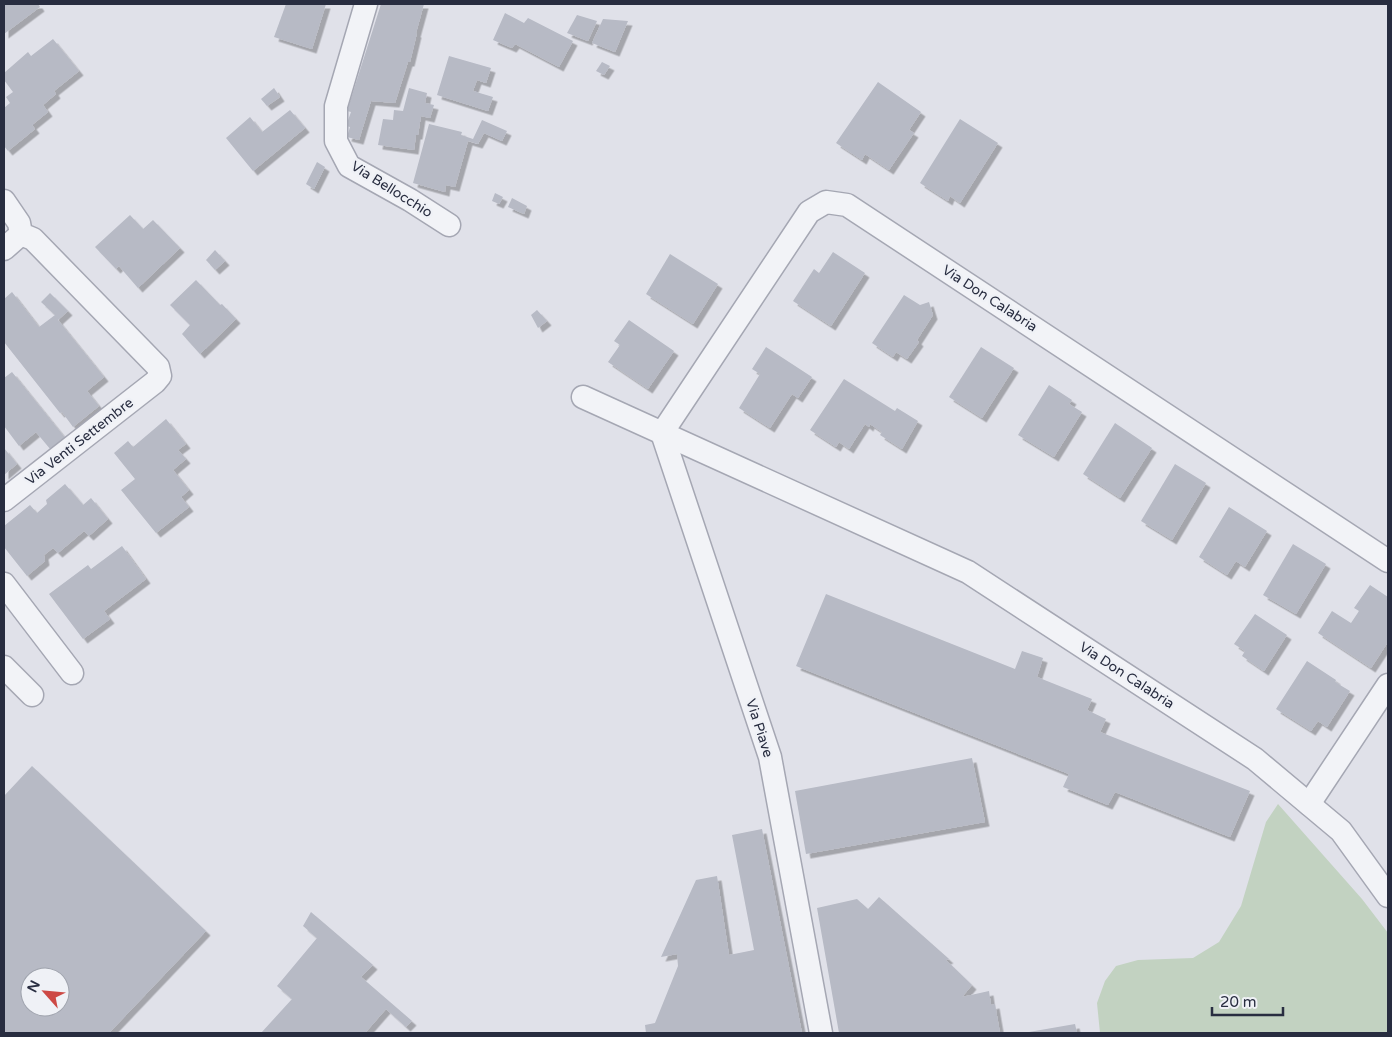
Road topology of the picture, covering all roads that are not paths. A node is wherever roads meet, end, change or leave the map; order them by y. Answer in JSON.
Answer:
{"nodes":[{"id":1,"x":366,"y":4,"type":"edge"},
{"id":2,"x":4,"y":201,"type":"edge"},
{"id":3,"x":449,"y":225,"type":"dead end"},
{"id":4,"x":21,"y":234,"type":"junction"},
{"id":5,"x":4,"y":249,"type":"edge"},
{"id":6,"x":583,"y":398,"type":"dead end"},
{"id":7,"x":662,"y":433,"type":"junction"},
{"id":8,"x":4,"y":500,"type":"edge"},
{"id":9,"x":1388,"y":561,"type":"edge"},
{"id":10,"x":4,"y":584,"type":"edge"},
{"id":11,"x":4,"y":667,"type":"edge"},
{"id":12,"x":72,"y":673,"type":"dead end"},
{"id":13,"x":1388,"y":685,"type":"edge"},
{"id":14,"x":32,"y":695,"type":"dead end"},
{"id":15,"x":1309,"y":804,"type":"junction"},
{"id":16,"x":1388,"y":896,"type":"edge"},
{"id":17,"x":821,"y":1033,"type":"edge"}],
"edges":[{"from":1,"to":3,"type":"street","name":"Via Bellocchio"},
{"from":2,"to":4,"type":"street"},
{"from":4,"to":5,"type":"street"},
{"from":4,"to":8,"type":"street","name":"Via Venti Settembre"},
{"from":6,"to":7,"type":"street","name":"Via Don Calabria"},
{"from":7,"to":9,"type":"street","name":"Via Don Calabria"},
{"from":7,"to":15,"type":"street","name":"Via Don Calabria"},
{"from":7,"to":17,"type":"street","name":"Via Piave"},
{"from":10,"to":12,"type":"street"},
{"from":11,"to":14,"type":"street"},
{"from":13,"to":15,"type":"street"},
{"from":15,"to":16,"type":"street","name":"Via Don Calabria"}]}
